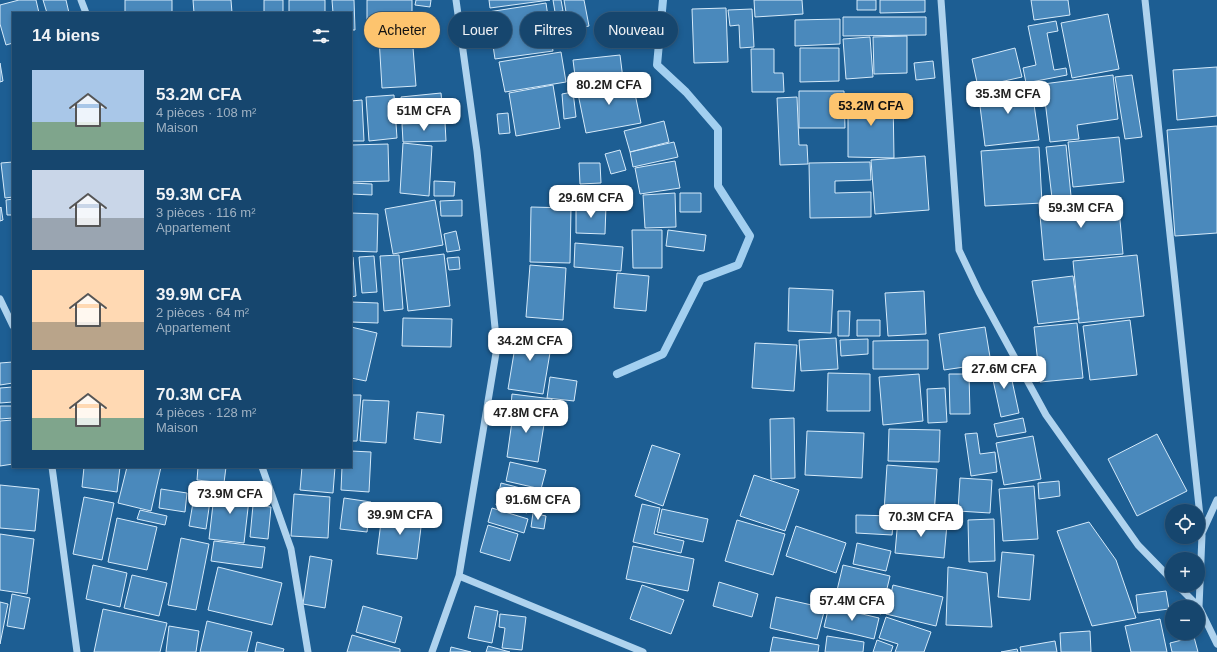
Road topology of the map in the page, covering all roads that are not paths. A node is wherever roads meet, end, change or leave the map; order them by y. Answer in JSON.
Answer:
{"nodes":[{"id":1,"x":81,"y":0,"type":"edge"},
{"id":2,"x":456,"y":0,"type":"edge"},
{"id":3,"x":941,"y":0,"type":"edge"},
{"id":4,"x":1145,"y":0,"type":"edge"},
{"id":5,"x":86,"y":12,"type":"edge"},
{"id":6,"x":0,"y":299,"type":"edge"},
{"id":7,"x":12,"y":324,"type":"edge"},
{"id":8,"x":52,"y":468,"type":"edge"},
{"id":9,"x":262,"y":468,"type":"edge"},
{"id":10,"x":1217,"y":500,"type":"edge"},
{"id":11,"x":1199,"y":504,"type":"edge"},
{"id":12,"x":1205,"y":528,"type":"edge"},
{"id":13,"x":1202,"y":544,"type":"edge"},
{"id":14,"x":1165,"y":573,"type":"edge"},
{"id":15,"x":460,"y":576,"type":"junction"},
{"id":16,"x":1184,"y":592,"type":"edge"},
{"id":17,"x":1192,"y":600,"type":"edge"},
{"id":18,"x":1199,"y":600,"type":"edge"},
{"id":19,"x":1205,"y":619,"type":"edge"},
{"id":20,"x":1217,"y":644,"type":"edge"},
{"id":21,"x":77,"y":652,"type":"edge"},
{"id":22,"x":308,"y":652,"type":"edge"},
{"id":23,"x":432,"y":652,"type":"edge"},
{"id":24,"x":643,"y":652,"type":"edge"}],
"edges":[{"from":1,"to":5,"type":"street"},
{"from":2,"to":15,"type":"street"},
{"from":3,"to":14,"type":"street"},
{"from":4,"to":11,"type":"street"},
{"from":6,"to":7,"type":"street"},
{"from":8,"to":21,"type":"street"},
{"from":9,"to":22,"type":"street"},
{"from":10,"to":12,"type":"street"},
{"from":13,"to":18,"type":"street"},
{"from":15,"to":23,"type":"street"},
{"from":15,"to":24,"type":"street"},
{"from":16,"to":17,"type":"street"},
{"from":19,"to":20,"type":"street"}]}
